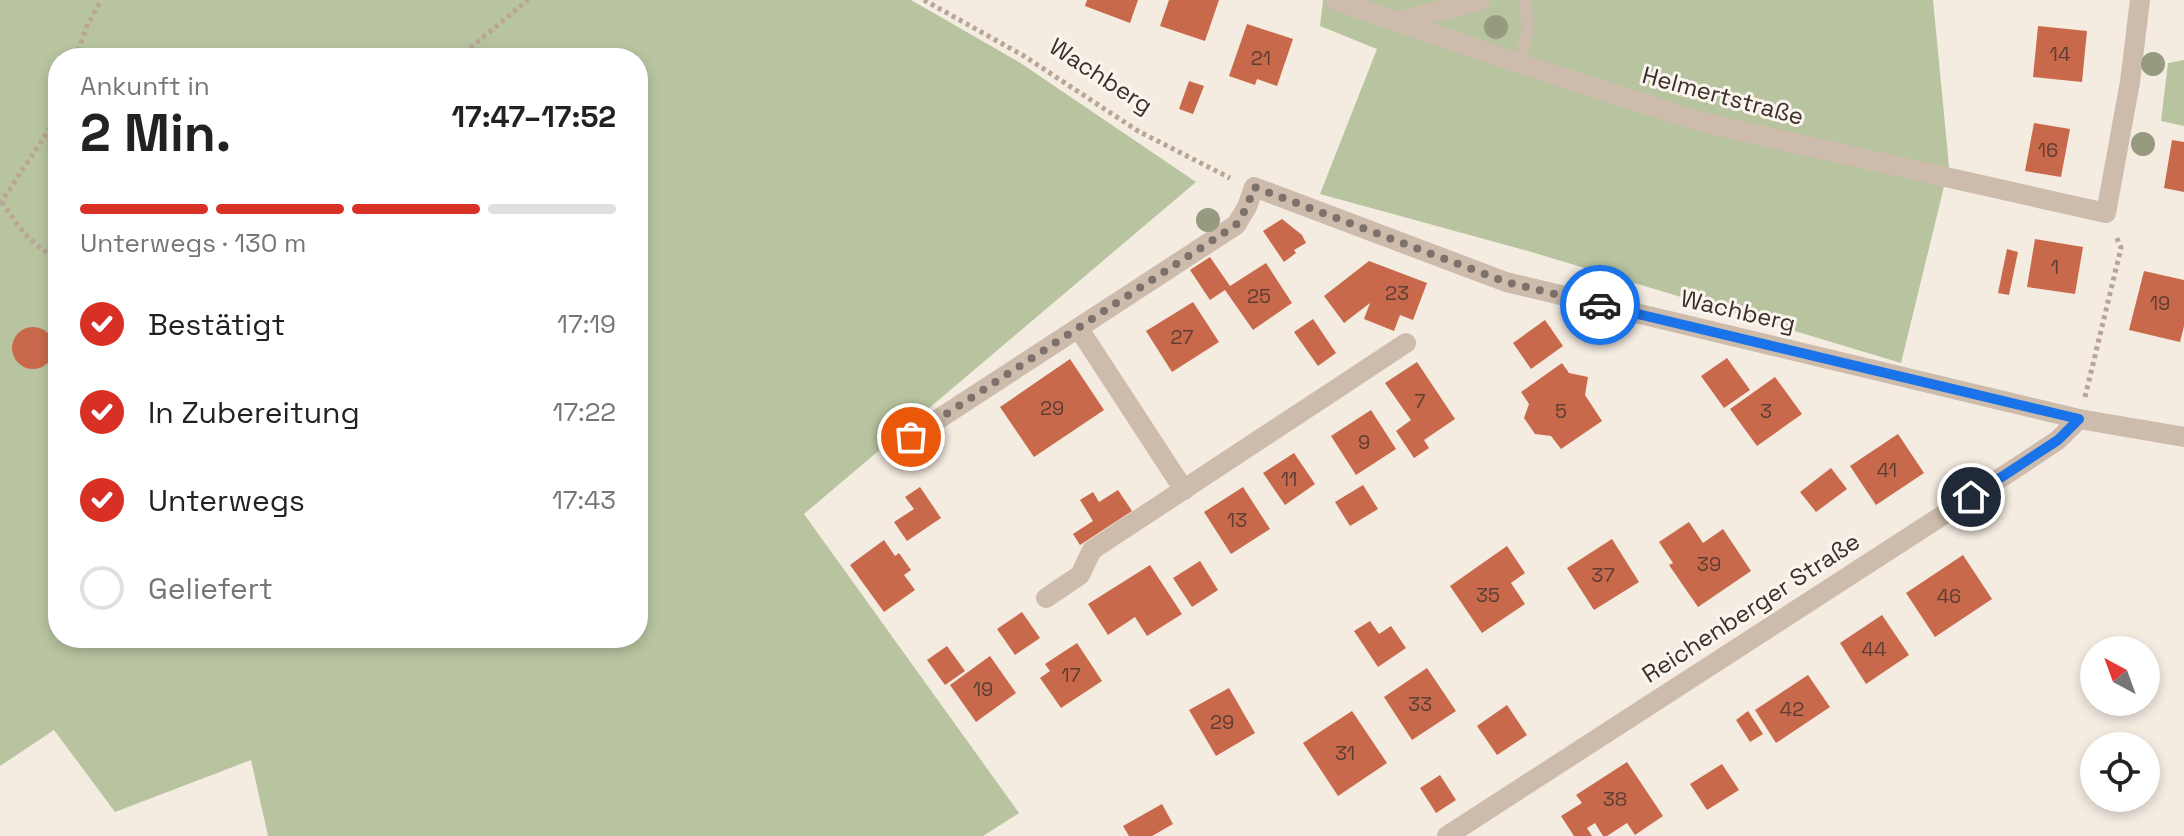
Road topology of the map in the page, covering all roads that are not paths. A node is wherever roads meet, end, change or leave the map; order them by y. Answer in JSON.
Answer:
{"nodes":[{"id":1,"x":1335,"y":0,"type":"edge"},
{"id":2,"x":1481,"y":0,"type":"edge"},
{"id":3,"x":1525,"y":0,"type":"edge"},
{"id":4,"x":2140,"y":0,"type":"edge"},
{"id":5,"x":1400,"y":21,"type":"junction"},
{"id":6,"x":1520,"y":64,"type":"junction"},
{"id":7,"x":1079,"y":329,"type":"junction"},
{"id":8,"x":1406,"y":343,"type":"dead end"},
{"id":9,"x":2079,"y":419,"type":"junction"},
{"id":10,"x":911,"y":437,"type":"dead end"},
{"id":11,"x":2184,"y":437,"type":"edge"},
{"id":12,"x":1184,"y":490,"type":"junction"},
{"id":13,"x":1046,"y":598,"type":"dead end"},
{"id":14,"x":1447,"y":836,"type":"edge"}],
"edges":[{"from":1,"to":5,"type":"street","name":"Helmertstraße"},
{"from":2,"to":5,"type":"street"},
{"from":3,"to":6,"type":"lane"},
{"from":4,"to":6,"type":"street","name":"Helmertstraße"},
{"from":5,"to":6,"type":"street","name":"Helmertstraße"},
{"from":7,"to":9,"type":"street","name":"Wachberg"},
{"from":7,"to":10,"type":"street"},
{"from":7,"to":12,"type":"street"},
{"from":8,"to":12,"type":"street"},
{"from":9,"to":11,"type":"street","name":"Wachberg"},
{"from":9,"to":14,"type":"street","name":"Reichenberger Straße"},
{"from":12,"to":13,"type":"street"}]}
